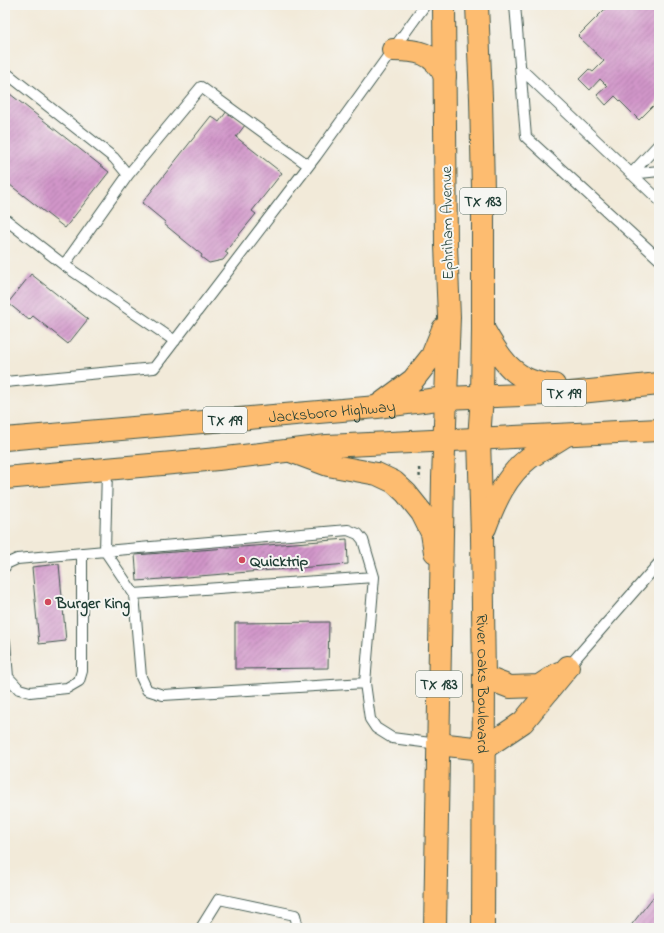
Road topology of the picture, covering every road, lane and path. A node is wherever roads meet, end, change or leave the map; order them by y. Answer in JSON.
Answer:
{"nodes":[{"id":1,"x":425,"y":5,"type":"edge"},
{"id":2,"x":444,"y":5,"type":"edge"},
{"id":3,"x":477,"y":5,"type":"edge"},
{"id":4,"x":516,"y":5,"type":"edge"},
{"id":5,"x":393,"y":50,"type":"junction"},
{"id":6,"x":521,"y":70,"type":"junction"},
{"id":7,"x":5,"y":72,"type":"edge"},
{"id":8,"x":445,"y":76,"type":"junction"},
{"id":9,"x":659,"y":144,"type":"edge"},
{"id":10,"x":308,"y":165,"type":"junction"},
{"id":11,"x":659,"y":171,"type":"edge"},
{"id":12,"x":631,"y":174,"type":"junction"},
{"id":13,"x":128,"y":175,"type":"junction"},
{"id":14,"x":659,"y":200,"type":"edge"},
{"id":15,"x":5,"y":219,"type":"edge"},
{"id":16,"x":659,"y":259,"type":"edge"},
{"id":17,"x":64,"y":265,"type":"junction"},
{"id":18,"x":449,"y":317,"type":"junction"},
{"id":19,"x":483,"y":329,"type":"junction"},
{"id":20,"x":175,"y":341,"type":"junction"},
{"id":21,"x":5,"y":382,"type":"edge"},
{"id":22,"x":652,"y":385,"type":"edge"},
{"id":23,"x":482,"y":396,"type":"junction"},
{"id":24,"x":445,"y":398,"type":"junction"},
{"id":25,"x":377,"y":407,"type":"junction"},
{"id":26,"x":659,"y":430,"type":"edge"},
{"id":27,"x":568,"y":434,"type":"junction"},
{"id":28,"x":5,"y":439,"type":"edge"},
{"id":29,"x":479,"y":439,"type":"junction"},
{"id":30,"x":444,"y":440,"type":"junction"},
{"id":31,"x":288,"y":451,"type":"junction"},
{"id":32,"x":107,"y":468,"type":"junction"},
{"id":33,"x":420,"y":468,"type":"dead end"},
{"id":34,"x":5,"y":478,"type":"edge"},
{"id":35,"x":420,"y":480,"type":"dead end"},
{"id":36,"x":482,"y":537,"type":"junction"},
{"id":37,"x":105,"y":551,"type":"junction"},
{"id":38,"x":82,"y":553,"type":"junction"},
{"id":39,"x":659,"y":563,"type":"edge"},
{"id":40,"x":5,"y":567,"type":"edge"},
{"id":41,"x":374,"y":577,"type":"junction"},
{"id":42,"x":441,"y":585,"type":"junction"},
{"id":43,"x":134,"y":594,"type":"junction"},
{"id":44,"x":5,"y":642,"type":"edge"},
{"id":45,"x":568,"y":667,"type":"junction"},
{"id":46,"x":484,"y":677,"type":"junction"},
{"id":47,"x":365,"y":683,"type":"junction"},
{"id":48,"x":438,"y":744,"type":"junction"},
{"id":49,"x":484,"y":749,"type":"junction"},
{"id":50,"x":201,"y":928,"type":"edge"},
{"id":51,"x":298,"y":928,"type":"edge"},
{"id":52,"x":435,"y":928,"type":"edge"},
{"id":53,"x":483,"y":928,"type":"edge"}],
"edges":[{"from":1,"to":5,"type":"lane"},
{"from":2,"to":8,"type":"main road","name":"Ephriham Avenue","number":"TX 183"},
{"from":3,"to":19,"type":"main road","number":"TX 183"},
{"from":4,"to":6,"type":"lane"},
{"from":5,"to":8,"type":"main road"},
{"from":5,"to":10,"type":"lane"},
{"from":6,"to":12,"type":"lane"},
{"from":6,"to":16,"type":"lane"},
{"from":7,"to":13,"type":"lane"},
{"from":8,"to":18,"type":"main road","name":"Ephriham Avenue","number":"TX 183"},
{"from":9,"to":12,"type":"lane"},
{"from":10,"to":13,"type":"lane"},
{"from":10,"to":20,"type":"lane"},
{"from":11,"to":12,"type":"lane"},
{"from":12,"to":14,"type":"lane"},
{"from":13,"to":17,"type":"lane"},
{"from":15,"to":17,"type":"lane"},
{"from":17,"to":20,"type":"lane"},
{"from":18,"to":24,"type":"main road","name":"Ephriham Avenue","number":"TX 183"},
{"from":18,"to":25,"type":"main road"},
{"from":19,"to":22,"type":"main road"},
{"from":19,"to":23,"type":"main road","number":"TX 183"},
{"from":20,"to":21,"type":"lane"},
{"from":22,"to":23,"type":"main road","name":"Jacksboro Highway","number":"TX 199"},
{"from":23,"to":24,"type":"main road","name":"Jacksboro Highway","number":"TX 199"},
{"from":23,"to":29,"type":"main road","number":"TX 183"},
{"from":24,"to":25,"type":"main road","name":"Jacksboro Highway","number":"TX 199"},
{"from":24,"to":30,"type":"main road","name":"Ephriham Avenue","number":"TX 183"},
{"from":25,"to":28,"type":"main road","name":"Jacksboro Highway","number":"TX 199"},
{"from":26,"to":27,"type":"main road","number":"TX 199"},
{"from":27,"to":29,"type":"main road","number":"TX 199"},
{"from":27,"to":36,"type":"main road"},
{"from":29,"to":30,"type":"main road","number":"TX 199"},
{"from":29,"to":36,"type":"main road","name":"River Oaks Boulevard","number":"TX 183"},
{"from":30,"to":31,"type":"main road","number":"TX 199"},
{"from":30,"to":42,"type":"main road","number":"TX 183"},
{"from":31,"to":32,"type":"main road","number":"TX 199"},
{"from":31,"to":42,"type":"main road"},
{"from":32,"to":34,"type":"main road","number":"TX 199"},
{"from":32,"to":37,"type":"lane"},
{"from":33,"to":35,"type":"path"},
{"from":36,"to":46,"type":"main road","name":"River Oaks Boulevard","number":"TX 183"},
{"from":37,"to":38,"type":"lane"},
{"from":37,"to":41,"type":"lane"},
{"from":37,"to":43,"type":"lane"},
{"from":38,"to":40,"type":"lane"},
{"from":38,"to":44,"type":"lane"},
{"from":39,"to":45,"type":"lane"},
{"from":41,"to":43,"type":"lane"},
{"from":41,"to":47,"type":"lane"},
{"from":42,"to":48,"type":"main road","number":"TX 183"},
{"from":43,"to":47,"type":"lane"},
{"from":45,"to":46,"type":"main road"},
{"from":45,"to":49,"type":"main road"},
{"from":46,"to":49,"type":"main road","name":"River Oaks Boulevard","number":"TX 183"},
{"from":47,"to":48,"type":"lane"},
{"from":48,"to":49,"type":"main road"},
{"from":48,"to":52,"type":"main road","number":"TX 183"},
{"from":49,"to":53,"type":"main road","name":"River Oaks Boulevard","number":"TX 183"},
{"from":50,"to":51,"type":"lane"}]}
